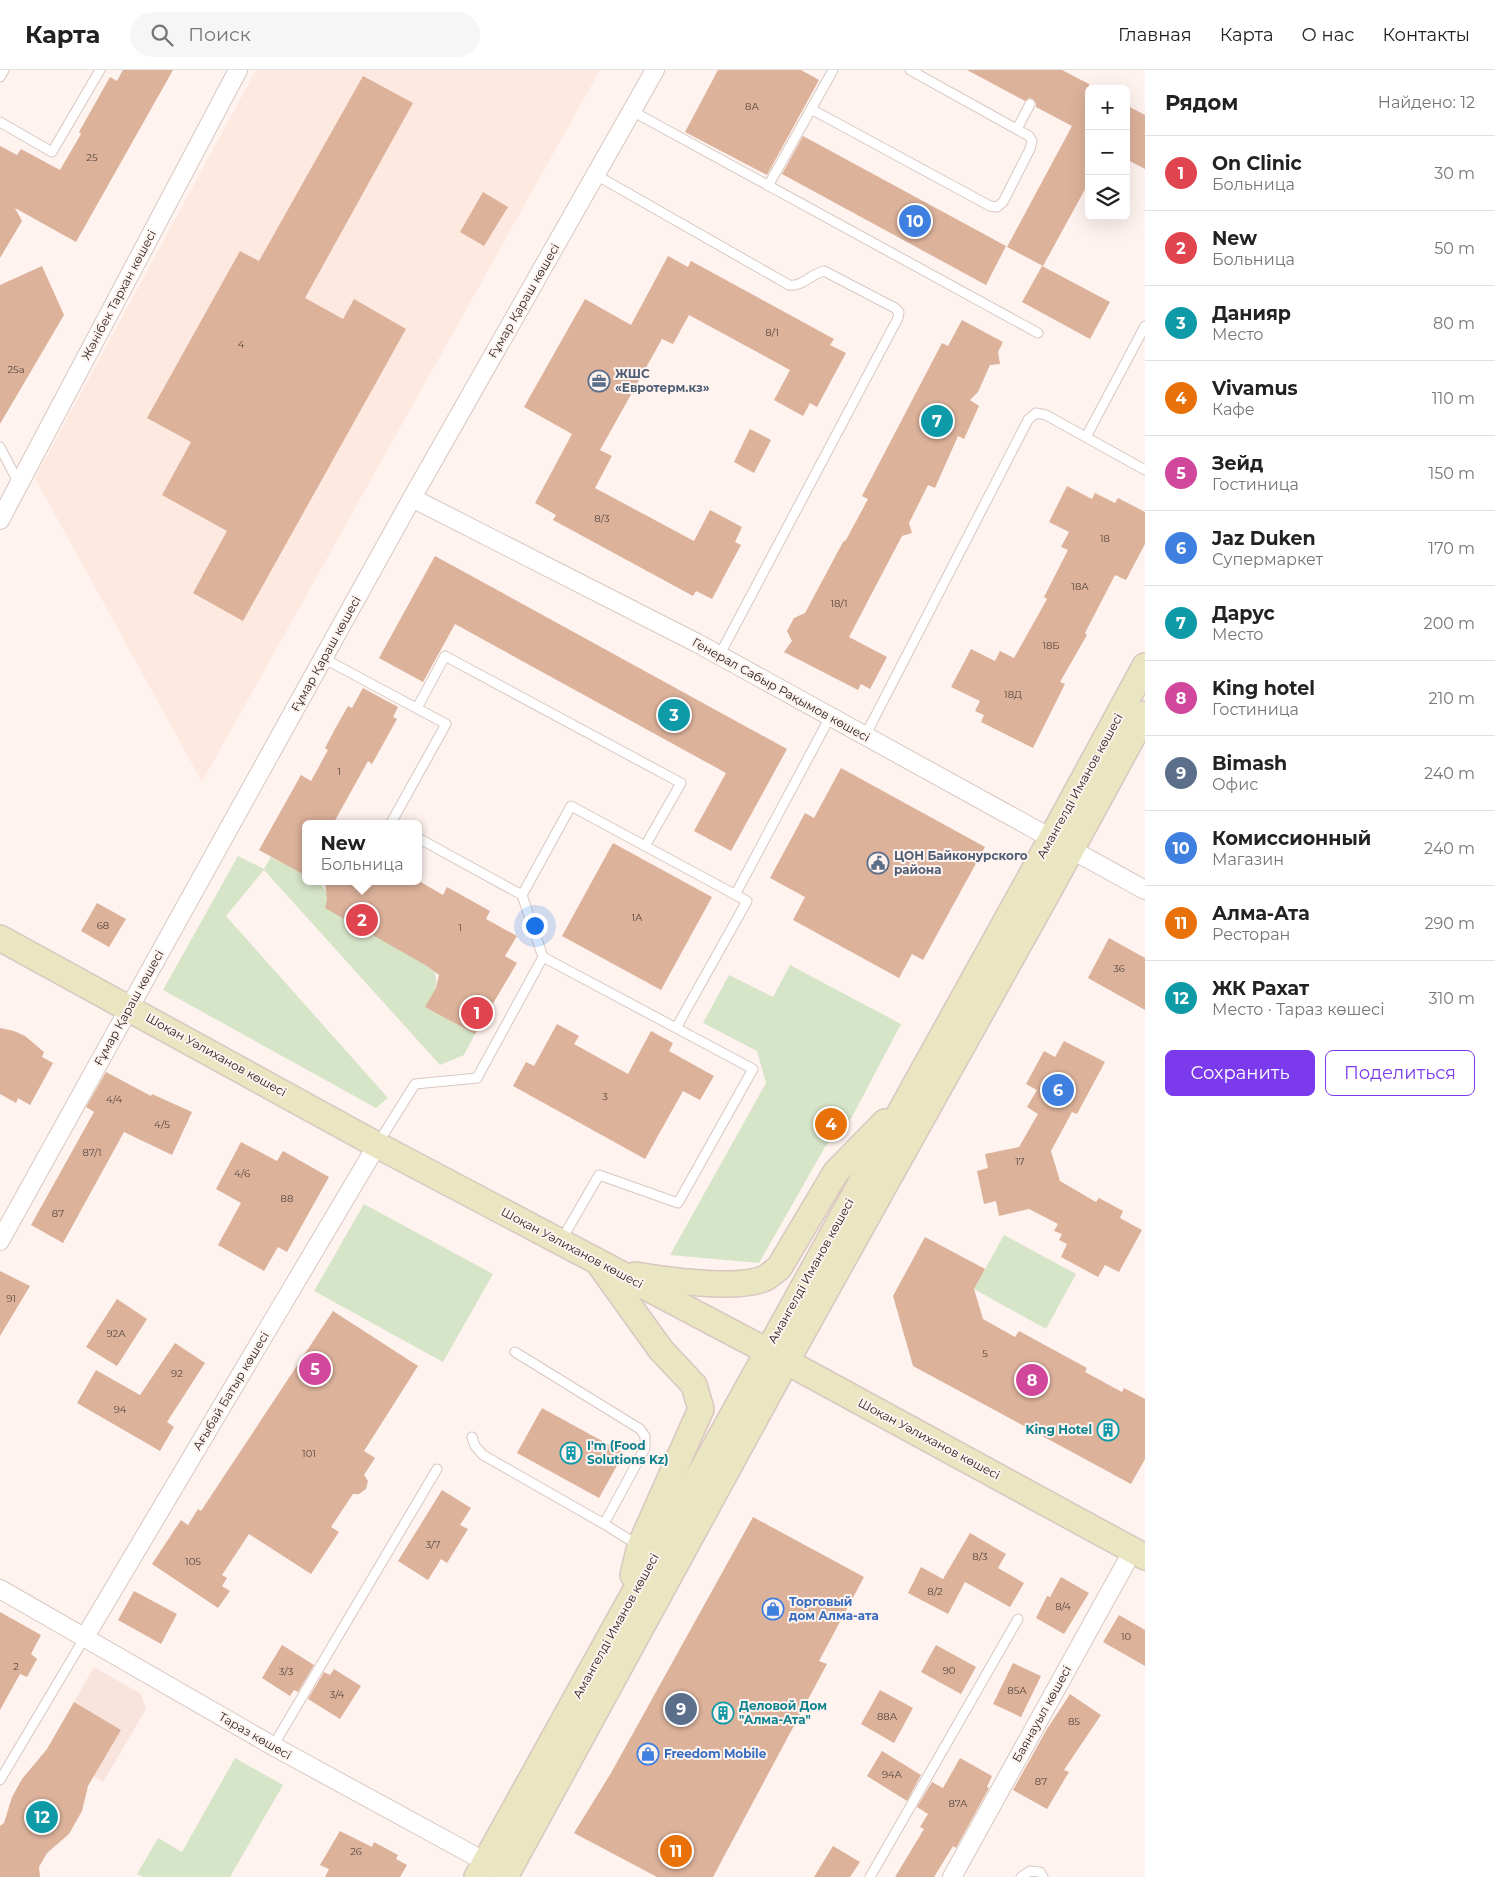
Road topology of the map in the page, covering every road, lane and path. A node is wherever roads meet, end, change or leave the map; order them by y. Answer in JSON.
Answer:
{"nodes":[{"id":1,"x":4,"y":70,"type":"edge"},
{"id":2,"x":100,"y":70,"type":"edge"},
{"id":3,"x":238,"y":70,"type":"edge"},
{"id":4,"x":655,"y":70,"type":"edge"},
{"id":5,"x":832,"y":70,"type":"edge"},
{"id":6,"x":910,"y":70,"type":"edge"},
{"id":7,"x":0,"y":77,"type":"edge"},
{"id":8,"x":1030,"y":104,"type":"dead end"},
{"id":9,"x":811,"y":109,"type":"junction"},
{"id":10,"x":632,"y":111,"type":"junction"},
{"id":11,"x":0,"y":122,"type":"edge"},
{"id":12,"x":1017,"y":129,"type":"junction"},
{"id":13,"x":596,"y":175,"type":"junction"},
{"id":14,"x":768,"y":186,"type":"junction"},
{"id":15,"x":1145,"y":326,"type":"edge"},
{"id":16,"x":1038,"y":333,"type":"dead end"},
{"id":17,"x":1086,"y":437,"type":"junction"},
{"id":18,"x":0,"y":446,"type":"edge"},
{"id":19,"x":1145,"y":470,"type":"edge"},
{"id":20,"x":20,"y":484,"type":"junction"},
{"id":21,"x":412,"y":498,"type":"junction"},
{"id":22,"x":0,"y":520,"type":"edge"},
{"id":23,"x":719,"y":656,"type":"junction"},
{"id":24,"x":324,"y":658,"type":"junction"},
{"id":25,"x":1145,"y":666,"type":"edge"},
{"id":26,"x":417,"y":708,"type":"junction"},
{"id":27,"x":1145,"y":714,"type":"edge"},
{"id":28,"x":830,"y":717,"type":"junction"},
{"id":29,"x":865,"y":736,"type":"junction"},
{"id":30,"x":393,"y":820,"type":"edge"},
{"id":31,"x":422,"y":840,"type":"edge"},
{"id":32,"x":1061,"y":845,"type":"junction"},
{"id":33,"x":645,"y":846,"type":"junction"},
{"id":34,"x":1145,"y":890,"type":"edge"},
{"id":35,"x":522,"y":895,"type":"junction"},
{"id":36,"x":735,"y":895,"type":"junction"},
{"id":37,"x":0,"y":938,"type":"edge"},
{"id":38,"x":543,"y":958,"type":"junction"},
{"id":39,"x":129,"y":1008,"type":"junction"},
{"id":40,"x":676,"y":1028,"type":"junction"},
{"id":41,"x":907,"y":1099,"type":"junction"},
{"id":42,"x":377,"y":1145,"type":"junction"},
{"id":43,"x":0,"y":1241,"type":"edge"},
{"id":44,"x":560,"y":1242,"type":"junction"},
{"id":45,"x":607,"y":1267,"type":"junction"},
{"id":46,"x":515,"y":1352,"type":"dead end"},
{"id":47,"x":776,"y":1356,"type":"junction"},
{"id":48,"x":472,"y":1437,"type":"dead end"},
{"id":49,"x":437,"y":1469,"type":"dead end"},
{"id":50,"x":604,"y":1524,"type":"junction"},
{"id":51,"x":640,"y":1546,"type":"junction"},
{"id":52,"x":1139,"y":1554,"type":"edge"},
{"id":53,"x":0,"y":1589,"type":"edge"},
{"id":54,"x":623,"y":1614,"type":"junction"},
{"id":55,"x":1018,"y":1619,"type":"dead end"},
{"id":56,"x":85,"y":1637,"type":"junction"},
{"id":57,"x":274,"y":1746,"type":"junction"},
{"id":58,"x":0,"y":1780,"type":"edge"},
{"id":59,"x":497,"y":1873,"type":"edge"},
{"id":60,"x":870,"y":1877,"type":"edge"},
{"id":61,"x":952,"y":1877,"type":"edge"},
{"id":62,"x":1021,"y":1877,"type":"edge"},
{"id":63,"x":1043,"y":1877,"type":"edge"}],
"edges":[{"from":1,"to":7,"type":"lane"},
{"from":2,"to":11,"type":"lane"},
{"from":3,"to":20,"type":"street","name":"Жәнібек Тархан көшесі"},
{"from":4,"to":10,"type":"street","name":"Ғұмар Қараш көшесі"},
{"from":5,"to":9,"type":"lane"},
{"from":6,"to":12,"type":"lane"},
{"from":8,"to":12,"type":"lane"},
{"from":9,"to":12,"type":"lane"},
{"from":9,"to":14,"type":"lane"},
{"from":10,"to":13,"type":"street","name":"Ғұмар Қараш көшесі"},
{"from":10,"to":14,"type":"lane"},
{"from":13,"to":21,"type":"street","name":"Ғұмар Қараш көшесі"},
{"from":13,"to":23,"type":"lane"},
{"from":14,"to":16,"type":"lane"},
{"from":15,"to":17,"type":"lane"},
{"from":17,"to":19,"type":"lane"},
{"from":17,"to":29,"type":"lane"},
{"from":18,"to":20,"type":"lane"},
{"from":20,"to":22,"type":"street","name":"Жәнібек Тархан көшесі"},
{"from":21,"to":23,"type":"street","name":"Генерал Сабыр Рақымов көшесі"},
{"from":21,"to":24,"type":"street","name":"Ғұмар Қараш көшесі"},
{"from":23,"to":28,"type":"street","name":"Генерал Сабыр Рақымов көшесі"},
{"from":24,"to":26,"type":"lane"},
{"from":24,"to":39,"type":"street","name":"Ғұмар Қараш көшесі"},
{"from":25,"to":32,"type":"main road","name":"Амангелді Иманов көшесі"},
{"from":26,"to":30,"type":"lane"},
{"from":26,"to":33,"type":"lane"},
{"from":27,"to":32,"type":"main road","name":"Амангелді Иманов көшесі"},
{"from":28,"to":29,"type":"street","name":"Генерал Сабыр Рақымов көшесі"},
{"from":28,"to":36,"type":"lane"},
{"from":29,"to":32,"type":"street","name":"Генерал Сабыр Рақымов көшесі"},
{"from":31,"to":35,"type":"lane"},
{"from":32,"to":34,"type":"street","name":"Генерал Сабыр Рақымов көшесі"},
{"from":32,"to":41,"type":"main road","name":"Амангелді Иманов көшесі"},
{"from":32,"to":47,"type":"main road","name":"Амангелді Иманов көшесі"},
{"from":33,"to":35,"type":"lane"},
{"from":33,"to":36,"type":"lane"},
{"from":35,"to":38,"type":"lane"},
{"from":36,"to":40,"type":"lane"},
{"from":37,"to":39,"type":"main road","name":"Шоқан Уәлиханов көшесі"},
{"from":38,"to":40,"type":"lane"},
{"from":38,"to":42,"type":"lane"},
{"from":39,"to":42,"type":"main road","name":"Шоқан Уәлиханов көшесі"},
{"from":39,"to":43,"type":"street","name":"Ғұмар Қараш көшесі"},
{"from":40,"to":44,"type":"lane"},
{"from":41,"to":45,"type":"main road"},
{"from":41,"to":47,"type":"main road","name":"Амангелді Иманов көшесі"},
{"from":42,"to":44,"type":"main road","name":"Шоқан Уәлиханов көшесі"},
{"from":42,"to":56,"type":"street","name":"Ағыбай Батыр көшесі"},
{"from":44,"to":45,"type":"main road","name":"Шоқан Уәлиханов көшесі"},
{"from":45,"to":47,"type":"main road","name":"Шоқан Уәлиханов көшесі"},
{"from":45,"to":51,"type":"main road"},
{"from":46,"to":50,"type":"lane"},
{"from":47,"to":52,"type":"main road","name":"Шоқан Уәлиханов көшесі"},
{"from":47,"to":54,"type":"main road","name":"Амангелді Иманов көшесі"},
{"from":47,"to":59,"type":"main road","name":"Амангелді Иманов көшесі"},
{"from":48,"to":50,"type":"lane"},
{"from":49,"to":57,"type":"lane"},
{"from":50,"to":51,"type":"lane"},
{"from":51,"to":54,"type":"main road"},
{"from":52,"to":61,"type":"street","name":"Баянауыл көшесі"},
{"from":53,"to":56,"type":"street","name":"Тараз көшесі"},
{"from":54,"to":59,"type":"main road","name":"Амангелді Иманов көшесі"},
{"from":55,"to":60,"type":"lane"},
{"from":56,"to":57,"type":"street","name":"Тараз көшесі"},
{"from":56,"to":58,"type":"lane"},
{"from":57,"to":59,"type":"street","name":"Тараз көшесі"},
{"from":62,"to":63,"type":"lane"}]}
